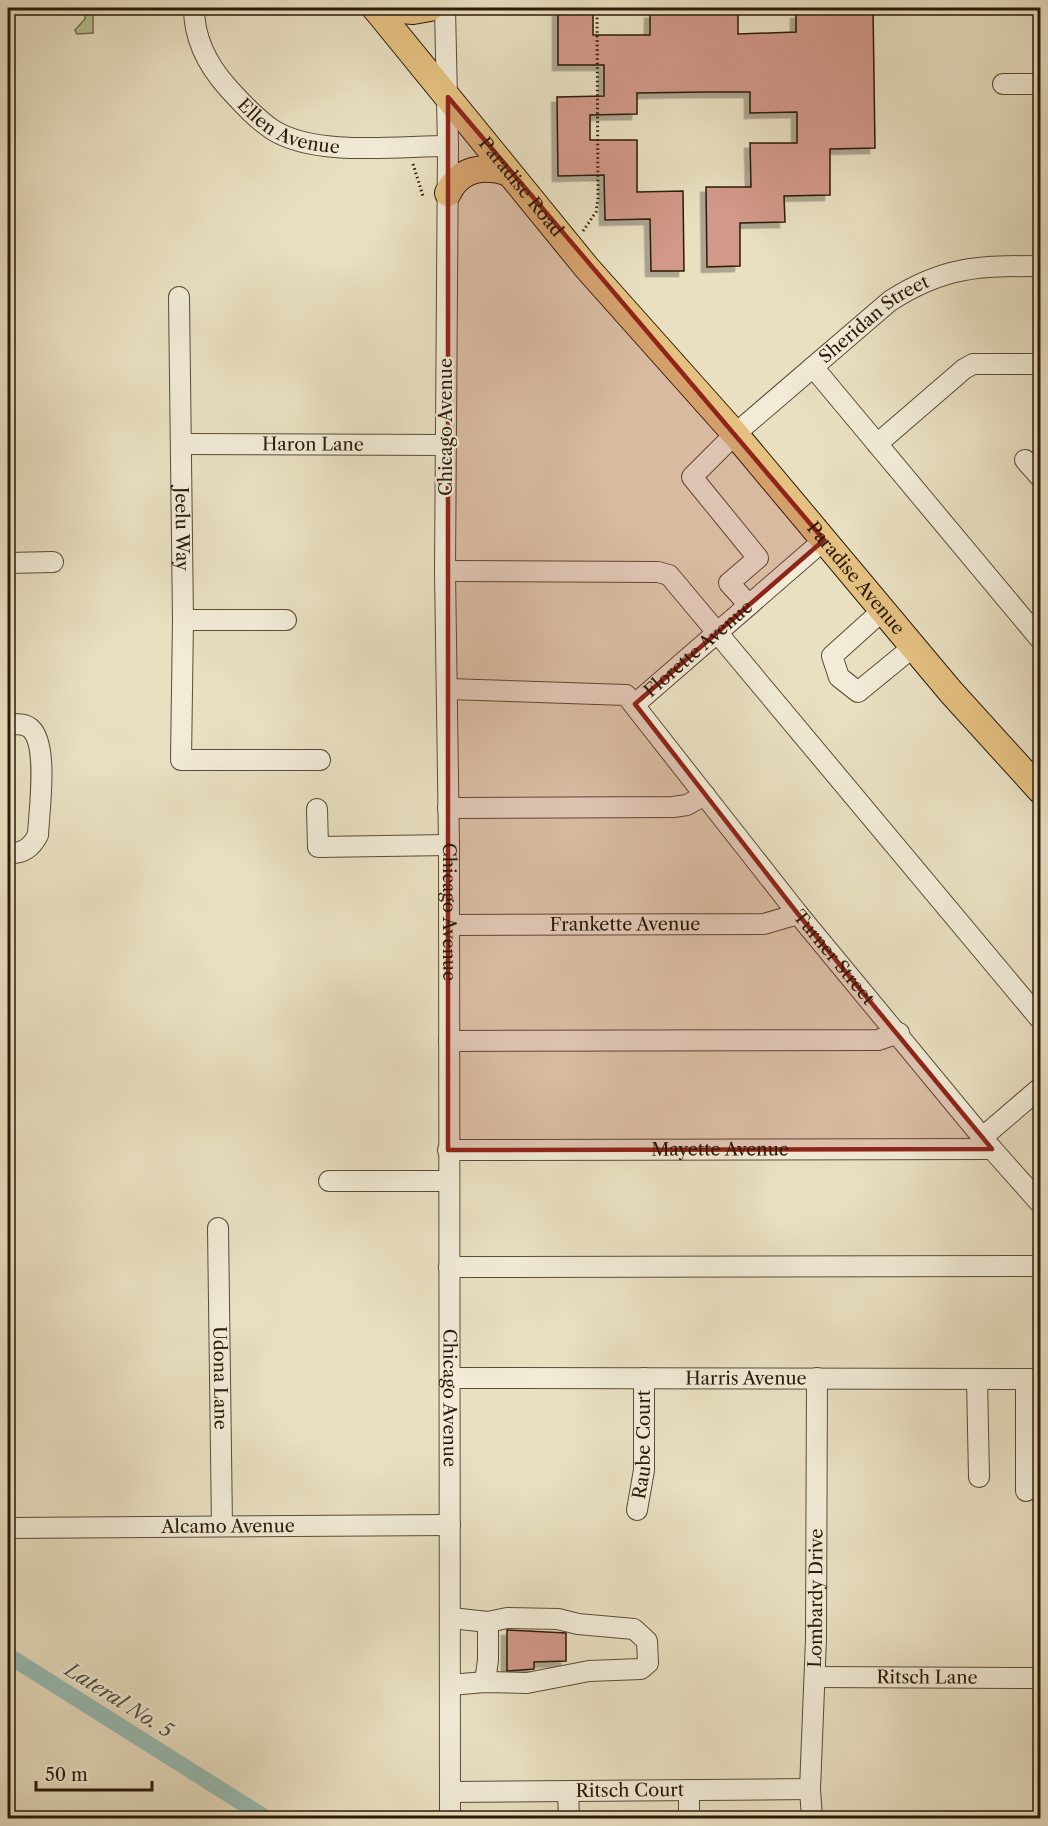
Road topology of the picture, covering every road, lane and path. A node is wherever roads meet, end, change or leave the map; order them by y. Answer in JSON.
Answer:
{"nodes":[{"id":1,"x":194,"y":8,"type":"edge"},
{"id":2,"x":375,"y":8,"type":"edge"},
{"id":3,"x":430,"y":8,"type":"edge"},
{"id":4,"x":445,"y":8,"type":"edge"},
{"id":5,"x":597,"y":8,"type":"edge"},
{"id":6,"x":1003,"y":84,"type":"dead end"},
{"id":7,"x":1041,"y":84,"type":"edge"},
{"id":8,"x":448,"y":97,"type":"junction"},
{"id":9,"x":448,"y":146,"type":"junction"},
{"id":10,"x":509,"y":173,"type":"junction"},
{"id":11,"x":448,"y":193,"type":"junction"},
{"id":12,"x":571,"y":248,"type":"junction"},
{"id":13,"x":1041,"y":266,"type":"edge"},
{"id":14,"x":179,"y":297,"type":"dead end"},
{"id":15,"x":672,"y":364,"type":"joint"},
{"id":16,"x":1041,"y":364,"type":"edge"},
{"id":17,"x":813,"y":367,"type":"junction"},
{"id":18,"x":735,"y":434,"type":"junction"},
{"id":19,"x":181,"y":444,"type":"junction"},
{"id":20,"x":877,"y":444,"type":"junction"},
{"id":21,"x":446,"y":445,"type":"junction"},
{"id":22,"x":1025,"y":459,"type":"dead end"},
{"id":23,"x":1041,"y":477,"type":"edge"},
{"id":24,"x":824,"y":540,"type":"junction"},
{"id":25,"x":53,"y":562,"type":"dead end"},
{"id":26,"x":8,"y":563,"type":"edge"},
{"id":27,"x":445,"y":571,"type":"junction"},
{"id":28,"x":749,"y":605,"type":"junction"},
{"id":29,"x":882,"y":610,"type":"junction"},
{"id":30,"x":183,"y":620,"type":"junction"},
{"id":31,"x":286,"y":620,"type":"dead end"},
{"id":32,"x":718,"y":632,"type":"junction"},
{"id":33,"x":1041,"y":639,"type":"edge"},
{"id":34,"x":913,"y":646,"type":"junction"},
{"id":35,"x":448,"y":689,"type":"junction"},
{"id":36,"x":635,"y":704,"type":"junction"},
{"id":37,"x":8,"y":724,"type":"edge"},
{"id":38,"x":320,"y":760,"type":"dead end"},
{"id":39,"x":1041,"y":790,"type":"edge"},
{"id":40,"x":705,"y":795,"type":"junction"},
{"id":41,"x":317,"y":808,"type":"dead end"},
{"id":42,"x":448,"y":808,"type":"junction"},
{"id":43,"x":448,"y":845,"type":"junction"},
{"id":44,"x":8,"y":853,"type":"edge"},
{"id":45,"x":798,"y":914,"type":"junction"},
{"id":46,"x":449,"y":925,"type":"junction"},
{"id":47,"x":1041,"y":1019,"type":"edge"},
{"id":48,"x":899,"y":1033,"type":"junction"},
{"id":49,"x":448,"y":1041,"type":"junction"},
{"id":50,"x":1041,"y":1088,"type":"edge"},
{"id":51,"x":988,"y":1143,"type":"junction"},
{"id":52,"x":448,"y":1150,"type":"junction"},
{"id":53,"x":329,"y":1181,"type":"dead end"},
{"id":54,"x":448,"y":1181,"type":"junction"},
{"id":55,"x":1041,"y":1203,"type":"edge"},
{"id":56,"x":218,"y":1228,"type":"dead end"},
{"id":57,"x":1041,"y":1266,"type":"edge"},
{"id":58,"x":449,"y":1267,"type":"junction"},
{"id":59,"x":450,"y":1378,"type":"junction"},
{"id":60,"x":644,"y":1378,"type":"junction"},
{"id":61,"x":818,"y":1378,"type":"junction"},
{"id":62,"x":977,"y":1379,"type":"junction"},
{"id":63,"x":1033,"y":1379,"type":"edge"},
{"id":64,"x":980,"y":1477,"type":"dead end"},
{"id":65,"x":1026,"y":1491,"type":"dead end"},
{"id":66,"x":637,"y":1510,"type":"dead end"},
{"id":67,"x":450,"y":1525,"type":"junction"},
{"id":68,"x":222,"y":1526,"type":"junction"},
{"id":69,"x":8,"y":1528,"type":"edge"},
{"id":70,"x":451,"y":1618,"type":"junction"},
{"id":71,"x":488,"y":1622,"type":"junction"},
{"id":72,"x":815,"y":1677,"type":"junction"},
{"id":73,"x":1041,"y":1678,"type":"edge"},
{"id":74,"x":485,"y":1682,"type":"junction"},
{"id":75,"x":450,"y":1685,"type":"junction"},
{"id":76,"x":810,"y":1789,"type":"junction"},
{"id":77,"x":689,"y":1790,"type":"junction"},
{"id":78,"x":568,"y":1791,"type":"junction"},
{"id":79,"x":450,"y":1792,"type":"junction"},
{"id":80,"x":450,"y":1818,"type":"edge"},
{"id":81,"x":568,"y":1818,"type":"edge"},
{"id":82,"x":689,"y":1818,"type":"edge"},
{"id":83,"x":812,"y":1818,"type":"edge"}],
"edges":[{"from":1,"to":9,"type":"street","name":"Ellen Avenue"},
{"from":2,"to":3,"type":"main road"},
{"from":2,"to":8,"type":"main road","name":"Paradise Road"},
{"from":4,"to":8,"type":"street","name":"Chicago Avenue"},
{"from":5,"to":12,"type":"path"},
{"from":6,"to":7,"type":"street"},
{"from":8,"to":9,"type":"street","name":"Chicago Avenue"},
{"from":8,"to":10,"type":"main road","name":"Paradise Road"},
{"from":9,"to":11,"type":"street","name":"Chicago Avenue"},
{"from":10,"to":11,"type":"main road"},
{"from":10,"to":12,"type":"main road","name":"Paradise Road"},
{"from":11,"to":21,"type":"street","name":"Chicago Avenue"},
{"from":12,"to":15,"type":"main road","name":"Paradise Road"},
{"from":13,"to":17,"type":"street","name":"Sheridan Street"},
{"from":14,"to":19,"type":"street","name":"Jeelu Way"},
{"from":15,"to":18,"type":"main road","name":"Paradise Avenue"},
{"from":16,"to":20,"type":"street"},
{"from":17,"to":18,"type":"street","name":"Sheridan Street"},
{"from":17,"to":20,"type":"street"},
{"from":18,"to":24,"type":"main road","name":"Paradise Avenue"},
{"from":18,"to":28,"type":"street","name":"Sheridan Street"},
{"from":19,"to":21,"type":"street","name":"Haron Lane"},
{"from":19,"to":30,"type":"street","name":"Jeelu Way"},
{"from":20,"to":33,"type":"street"},
{"from":21,"to":27,"type":"street","name":"Chicago Avenue"},
{"from":22,"to":23,"type":"street"},
{"from":24,"to":28,"type":"street","name":"Florette Avenue"},
{"from":24,"to":29,"type":"main road","name":"Paradise Avenue"},
{"from":25,"to":26,"type":"street"},
{"from":27,"to":32,"type":"street"},
{"from":27,"to":35,"type":"street","name":"Chicago Avenue"},
{"from":28,"to":32,"type":"street","name":"Florette Avenue"},
{"from":29,"to":34,"type":"main road","name":"Paradise Avenue"},
{"from":29,"to":34,"type":"street"},
{"from":30,"to":31,"type":"street"},
{"from":30,"to":38,"type":"street","name":"Jeelu Way"},
{"from":32,"to":36,"type":"street","name":"Florette Avenue"},
{"from":32,"to":47,"type":"street"},
{"from":34,"to":39,"type":"main road","name":"Paradise Avenue"},
{"from":35,"to":36,"type":"street","name":"Florette Avenue"},
{"from":35,"to":42,"type":"street","name":"Chicago Avenue"},
{"from":36,"to":40,"type":"street","name":"Turner Street"},
{"from":37,"to":44,"type":"street"},
{"from":40,"to":42,"type":"street"},
{"from":40,"to":45,"type":"street","name":"Turner Street"},
{"from":41,"to":43,"type":"street"},
{"from":42,"to":43,"type":"street","name":"Chicago Avenue"},
{"from":43,"to":46,"type":"street","name":"Chicago Avenue"},
{"from":45,"to":46,"type":"street","name":"Frankette Avenue"},
{"from":45,"to":48,"type":"street","name":"Turner Street"},
{"from":46,"to":49,"type":"street","name":"Chicago Avenue"},
{"from":48,"to":49,"type":"street"},
{"from":48,"to":51,"type":"street","name":"Turner Street"},
{"from":49,"to":52,"type":"street","name":"Chicago Avenue"},
{"from":50,"to":51,"type":"street"},
{"from":51,"to":52,"type":"street","name":"Mayette Avenue"},
{"from":51,"to":55,"type":"street","name":"Turner Street"},
{"from":52,"to":54,"type":"street","name":"Chicago Avenue"},
{"from":53,"to":54,"type":"street"},
{"from":54,"to":58,"type":"street","name":"Chicago Avenue"},
{"from":56,"to":68,"type":"street","name":"Udona Lane"},
{"from":57,"to":58,"type":"street"},
{"from":58,"to":59,"type":"street","name":"Chicago Avenue"},
{"from":59,"to":60,"type":"street","name":"Harris Avenue"},
{"from":59,"to":67,"type":"street","name":"Chicago Avenue"},
{"from":60,"to":61,"type":"street","name":"Harris Avenue"},
{"from":60,"to":66,"type":"street","name":"Raube Court"},
{"from":61,"to":62,"type":"street","name":"Harris Avenue"},
{"from":61,"to":72,"type":"street","name":"Lombardy Drive"},
{"from":62,"to":63,"type":"street","name":"Harris Avenue"},
{"from":62,"to":64,"type":"street"},
{"from":63,"to":65,"type":"street"},
{"from":67,"to":68,"type":"street","name":"Alcamo Avenue"},
{"from":67,"to":70,"type":"street","name":"Chicago Avenue"},
{"from":68,"to":69,"type":"street","name":"Alcamo Avenue"},
{"from":70,"to":71,"type":"street"},
{"from":70,"to":75,"type":"street","name":"Chicago Avenue"},
{"from":71,"to":74,"type":"street"},
{"from":71,"to":74,"type":"street"},
{"from":72,"to":73,"type":"street","name":"Ritsch Lane"},
{"from":72,"to":76,"type":"street","name":"Lombardy Drive"},
{"from":74,"to":75,"type":"street"},
{"from":75,"to":79,"type":"street","name":"Chicago Avenue"},
{"from":76,"to":77,"type":"street","name":"Ritsch Court"},
{"from":76,"to":83,"type":"street","name":"Lombardy Drive"},
{"from":77,"to":78,"type":"street","name":"Ritsch Court"},
{"from":77,"to":82,"type":"street"},
{"from":78,"to":79,"type":"street","name":"Ritsch Court"},
{"from":78,"to":81,"type":"street"},
{"from":79,"to":80,"type":"street","name":"Chicago Avenue"}]}
